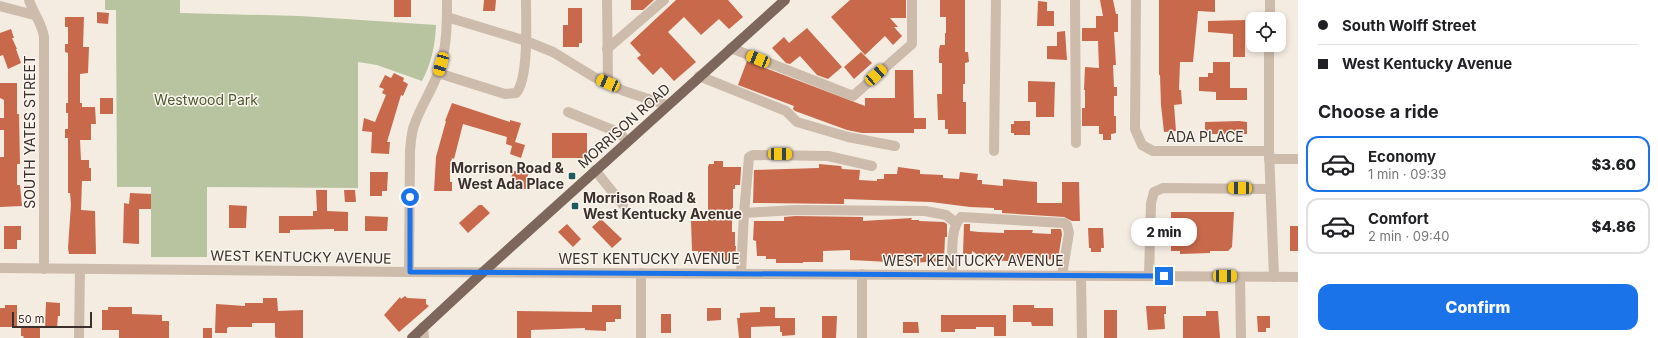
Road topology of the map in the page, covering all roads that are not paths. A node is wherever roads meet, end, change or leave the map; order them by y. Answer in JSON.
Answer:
{"nodes":[{"id":1,"x":29,"y":0,"type":"edge"},
{"id":2,"x":447,"y":0,"type":"edge"},
{"id":3,"x":526,"y":0,"type":"edge"},
{"id":4,"x":607,"y":0,"type":"edge"},
{"id":5,"x":664,"y":0,"type":"edge"},
{"id":6,"x":784,"y":0,"type":"edge"},
{"id":7,"x":912,"y":0,"type":"edge"},
{"id":8,"x":996,"y":0,"type":"edge"},
{"id":9,"x":1076,"y":0,"type":"edge"},
{"id":10,"x":1136,"y":0,"type":"edge"},
{"id":11,"x":1270,"y":0,"type":"edge"},
{"id":12,"x":0,"y":6,"type":"edge"},
{"id":13,"x":1270,"y":12,"type":"edge"},
{"id":14,"x":34,"y":15,"type":"junction"},
{"id":15,"x":447,"y":17,"type":"junction"},
{"id":16,"x":526,"y":42,"type":"junction"},
{"id":17,"x":731,"y":48,"type":"junction"},
{"id":18,"x":607,"y":49,"type":"junction"},
{"id":19,"x":1269,"y":52,"type":"edge"},
{"id":20,"x":438,"y":73,"type":"junction"},
{"id":21,"x":699,"y":76,"type":"junction"},
{"id":22,"x":608,"y":83,"type":"junction"},
{"id":23,"x":667,"y":105,"type":"junction"},
{"id":24,"x":568,"y":112,"type":"dead end"},
{"id":25,"x":627,"y":142,"type":"junction"},
{"id":26,"x":1076,"y":143,"type":"dead end"},
{"id":27,"x":895,"y":146,"type":"dead end"},
{"id":28,"x":994,"y":151,"type":"dead end"},
{"id":29,"x":1269,"y":155,"type":"junction"},
{"id":30,"x":1298,"y":159,"type":"edge"},
{"id":31,"x":872,"y":166,"type":"dead end"},
{"id":32,"x":595,"y":170,"type":"junction"},
{"id":33,"x":1270,"y":189,"type":"junction"},
{"id":34,"x":623,"y":205,"type":"dead end"},
{"id":35,"x":744,"y":212,"type":"junction"},
{"id":36,"x":956,"y":223,"type":"junction"},
{"id":37,"x":0,"y":268,"type":"edge"},
{"id":38,"x":44,"y":269,"type":"junction"},
{"id":39,"x":80,"y":269,"type":"junction"},
{"id":40,"x":410,"y":272,"type":"junction"},
{"id":41,"x":482,"y":273,"type":"junction"},
{"id":42,"x":641,"y":273,"type":"junction"},
{"id":43,"x":741,"y":274,"type":"junction"},
{"id":44,"x":862,"y":274,"type":"junction"},
{"id":45,"x":952,"y":275,"type":"junction"},
{"id":46,"x":1062,"y":276,"type":"junction"},
{"id":47,"x":1081,"y":276,"type":"junction"},
{"id":48,"x":1149,"y":276,"type":"junction"},
{"id":49,"x":1240,"y":276,"type":"junction"},
{"id":50,"x":1274,"y":277,"type":"junction"},
{"id":51,"x":1298,"y":277,"type":"edge"},
{"id":52,"x":423,"y":327,"type":"junction"},
{"id":53,"x":79,"y":338,"type":"edge"},
{"id":54,"x":412,"y":338,"type":"edge"},
{"id":55,"x":424,"y":338,"type":"edge"},
{"id":56,"x":641,"y":338,"type":"edge"},
{"id":57,"x":862,"y":338,"type":"edge"},
{"id":58,"x":1082,"y":338,"type":"edge"},
{"id":59,"x":1241,"y":338,"type":"edge"}],
"edges":[{"from":1,"to":14,"type":"street","name":"SOUTH YATES STREET"},
{"from":2,"to":15,"type":"street"},
{"from":3,"to":16,"type":"street"},
{"from":4,"to":18,"type":"street"},
{"from":5,"to":18,"type":"street"},
{"from":6,"to":17,"type":"main road","name":"MORRISON ROAD"},
{"from":7,"to":17,"type":"street"},
{"from":8,"to":28,"type":"street"},
{"from":9,"to":26,"type":"street"},
{"from":10,"to":29,"type":"street","name":"ADA PLACE"},
{"from":11,"to":13,"type":"street"},
{"from":12,"to":14,"type":"street"},
{"from":14,"to":38,"type":"street","name":"SOUTH YATES STREET"},
{"from":15,"to":16,"type":"street"},
{"from":15,"to":20,"type":"street"},
{"from":16,"to":20,"type":"street"},
{"from":16,"to":22,"type":"street"},
{"from":17,"to":21,"type":"main road","name":"MORRISON ROAD"},
{"from":18,"to":22,"type":"street"},
{"from":19,"to":29,"type":"street"},
{"from":20,"to":40,"type":"street"},
{"from":21,"to":23,"type":"main road","name":"MORRISON ROAD"},
{"from":21,"to":27,"type":"street"},
{"from":22,"to":23,"type":"street"},
{"from":23,"to":25,"type":"main road","name":"MORRISON ROAD"},
{"from":24,"to":25,"type":"street"},
{"from":25,"to":32,"type":"main road","name":"MORRISON ROAD"},
{"from":29,"to":30,"type":"street","name":"ADA PLACE"},
{"from":29,"to":33,"type":"street"},
{"from":31,"to":35,"type":"street"},
{"from":32,"to":34,"type":"street"},
{"from":32,"to":41,"type":"main road","name":"MORRISON ROAD"},
{"from":33,"to":48,"type":"street"},
{"from":33,"to":50,"type":"street"},
{"from":35,"to":36,"type":"street"},
{"from":35,"to":43,"type":"street"},
{"from":36,"to":45,"type":"street"},
{"from":36,"to":46,"type":"street"},
{"from":37,"to":38,"type":"street","name":"WEST KENTUCKY AVENUE"},
{"from":38,"to":39,"type":"street","name":"WEST KENTUCKY AVENUE"},
{"from":39,"to":40,"type":"street","name":"WEST KENTUCKY AVENUE"},
{"from":39,"to":53,"type":"street"},
{"from":40,"to":41,"type":"street","name":"WEST KENTUCKY AVENUE"},
{"from":41,"to":42,"type":"street","name":"WEST KENTUCKY AVENUE"},
{"from":41,"to":52,"type":"main road","name":"MORRISON ROAD"},
{"from":42,"to":43,"type":"street","name":"WEST KENTUCKY AVENUE"},
{"from":42,"to":56,"type":"street"},
{"from":43,"to":44,"type":"street","name":"WEST KENTUCKY AVENUE"},
{"from":44,"to":45,"type":"street","name":"WEST KENTUCKY AVENUE"},
{"from":44,"to":57,"type":"street"},
{"from":45,"to":46,"type":"street","name":"WEST KENTUCKY AVENUE"},
{"from":46,"to":47,"type":"street","name":"WEST KENTUCKY AVENUE"},
{"from":47,"to":48,"type":"street","name":"WEST KENTUCKY AVENUE"},
{"from":47,"to":58,"type":"street"},
{"from":48,"to":49,"type":"street","name":"WEST KENTUCKY AVENUE"},
{"from":49,"to":50,"type":"street","name":"WEST KENTUCKY AVENUE"},
{"from":49,"to":59,"type":"street"},
{"from":50,"to":51,"type":"street","name":"WEST KENTUCKY AVENUE"},
{"from":52,"to":54,"type":"main road","name":"MORRISON ROAD"},
{"from":52,"to":55,"type":"street"}]}
